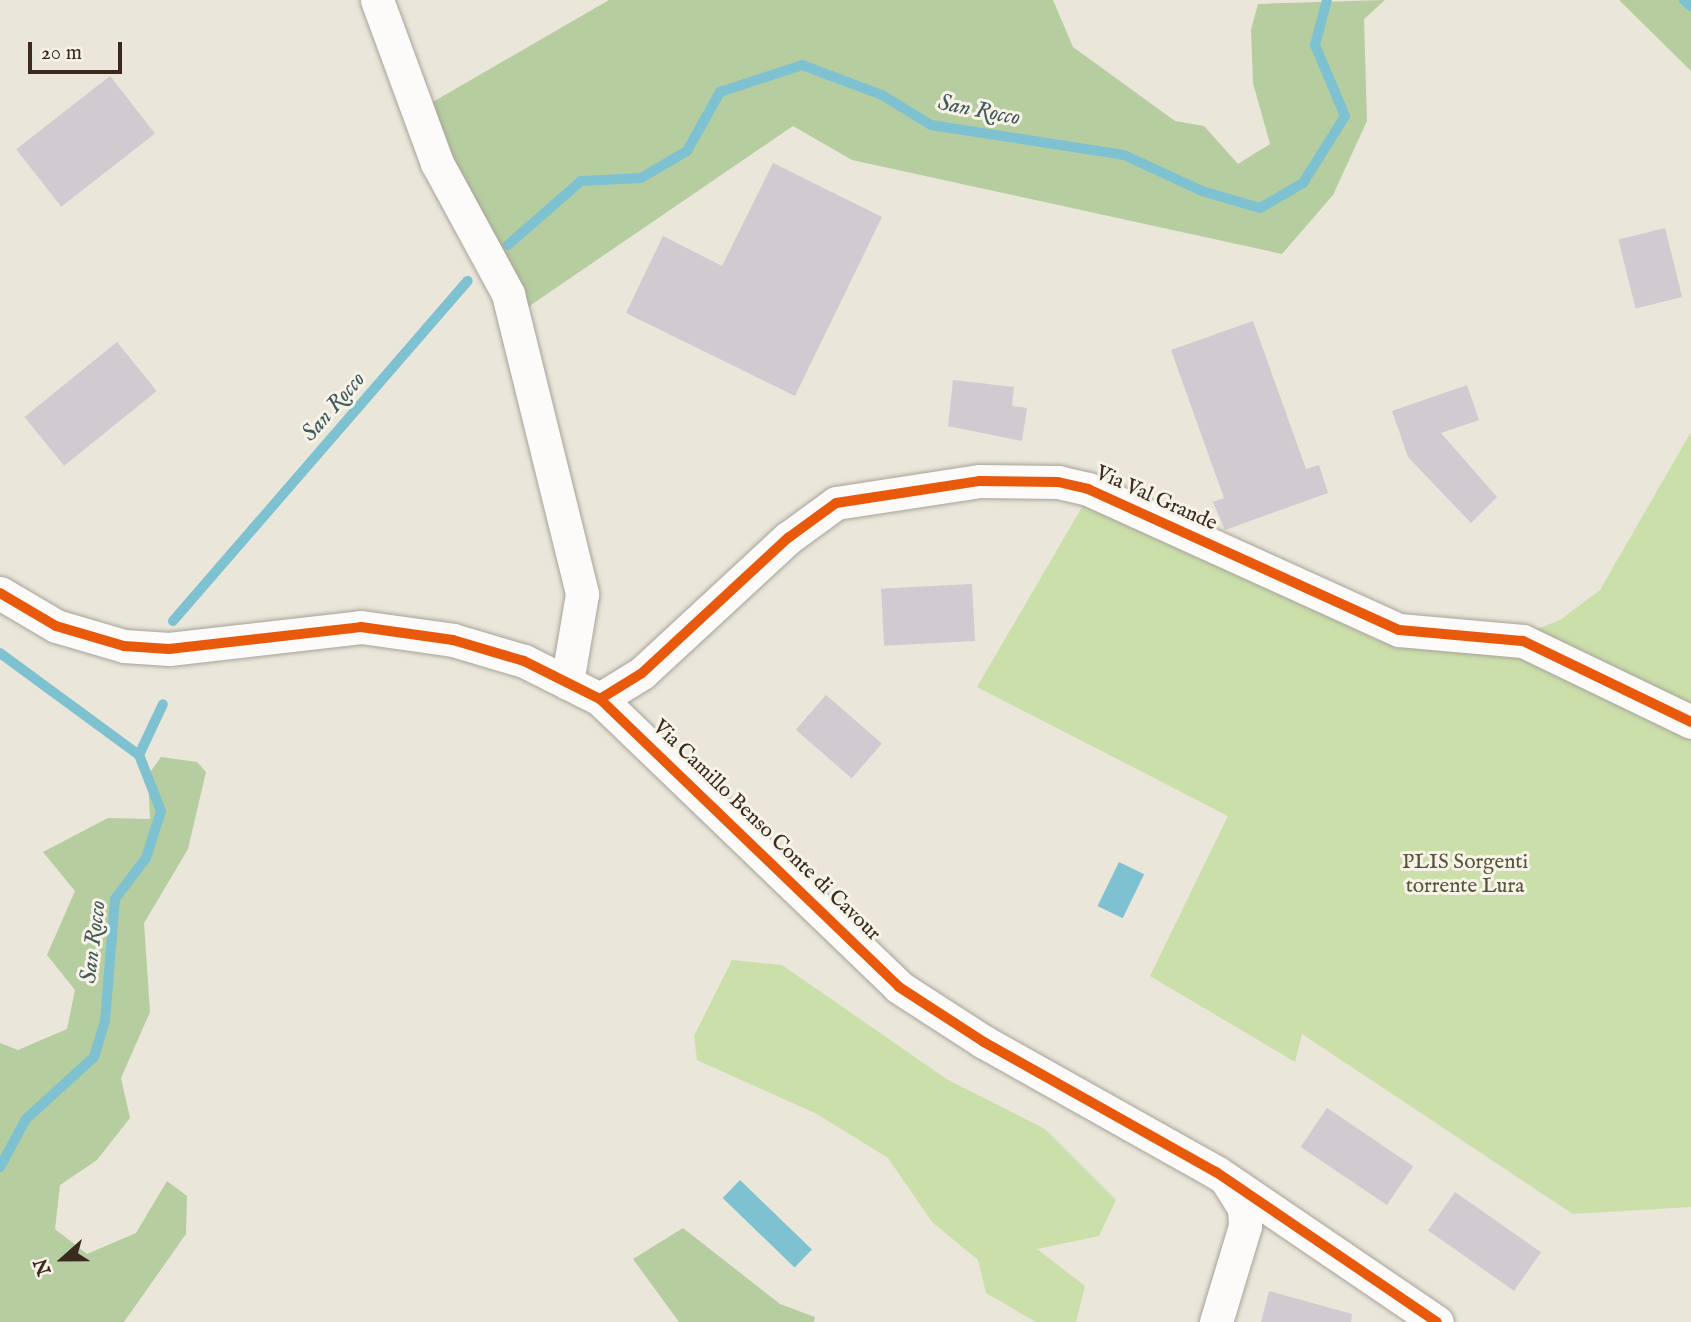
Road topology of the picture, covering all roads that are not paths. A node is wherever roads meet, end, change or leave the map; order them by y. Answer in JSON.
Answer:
{"nodes":[{"id":1,"x":377,"y":0,"type":"edge"},
{"id":2,"x":0,"y":593,"type":"edge"},
{"id":3,"x":567,"y":683,"type":"junction"},
{"id":4,"x":600,"y":699,"type":"junction"},
{"id":5,"x":1691,"y":722,"type":"edge"},
{"id":6,"x":1228,"y":1182,"type":"junction"},
{"id":7,"x":1216,"y":1322,"type":"edge"},
{"id":8,"x":1437,"y":1322,"type":"edge"}],
"edges":[{"from":1,"to":3,"type":"street"},
{"from":2,"to":3,"type":"street","name":"Via Camillo Benso Conte di Cavour"},
{"from":3,"to":4,"type":"street","name":"Via Camillo Benso Conte di Cavour"},
{"from":4,"to":5,"type":"street","name":"Via Val Grande"},
{"from":4,"to":6,"type":"street","name":"Via Camillo Benso Conte di Cavour"},
{"from":6,"to":7,"type":"street"},
{"from":6,"to":8,"type":"street","name":"Via Camillo Benso Conte di Cavour"}]}
